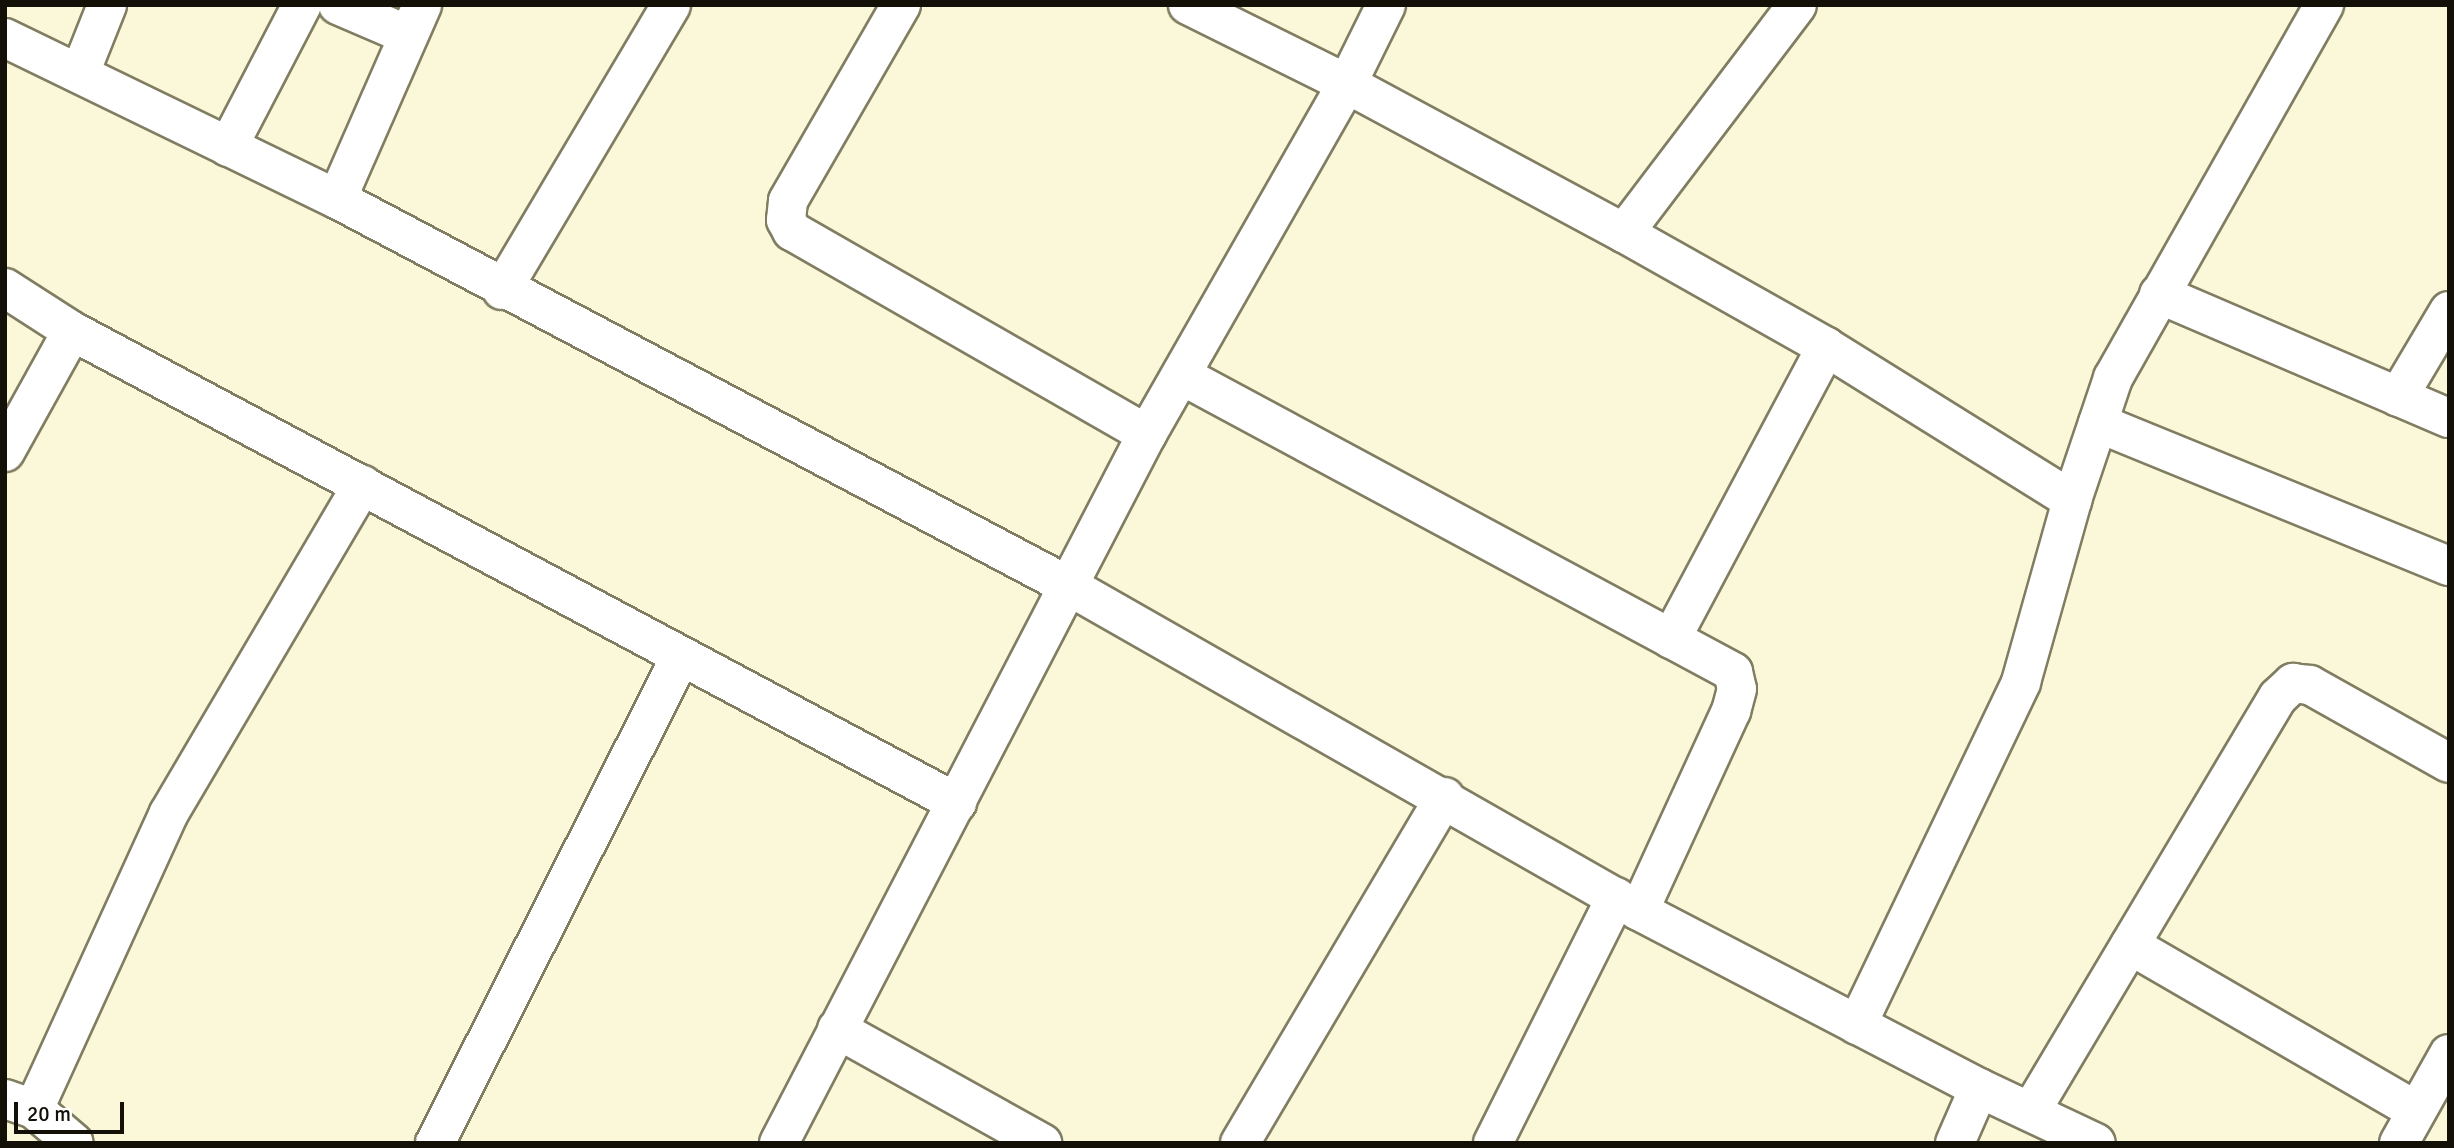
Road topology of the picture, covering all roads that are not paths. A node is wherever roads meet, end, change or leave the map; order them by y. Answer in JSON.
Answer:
{"nodes":[{"id":1,"x":107,"y":5,"type":"edge"},
{"id":2,"x":302,"y":5,"type":"edge"},
{"id":3,"x":338,"y":5,"type":"edge"},
{"id":4,"x":671,"y":5,"type":"edge"},
{"id":5,"x":901,"y":5,"type":"edge"},
{"id":6,"x":1188,"y":5,"type":"edge"},
{"id":7,"x":1386,"y":5,"type":"edge"},
{"id":8,"x":1797,"y":5,"type":"edge"},
{"id":9,"x":2324,"y":5,"type":"edge"},
{"id":10,"x":415,"y":20,"type":"edge"},
{"id":11,"x":5,"y":38,"type":"edge"},
{"id":12,"x":80,"y":73,"type":"junction"},
{"id":13,"x":1348,"y":85,"type":"junction"},
{"id":14,"x":228,"y":147,"type":"junction"},
{"id":15,"x":337,"y":199,"type":"junction"},
{"id":16,"x":1624,"y":233,"type":"junction"},
{"id":17,"x":5,"y":288,"type":"edge"},
{"id":18,"x":502,"y":290,"type":"junction"},
{"id":19,"x":2159,"y":294,"type":"junction"},
{"id":20,"x":2449,"y":311,"type":"edge"},
{"id":21,"x":72,"y":331,"type":"junction"},
{"id":22,"x":1826,"y":347,"type":"junction"},
{"id":23,"x":1181,"y":375,"type":"junction"},
{"id":24,"x":2398,"y":397,"type":"junction"},
{"id":25,"x":2449,"y":418,"type":"edge"},
{"id":26,"x":2098,"y":423,"type":"junction"},
{"id":27,"x":1147,"y":433,"type":"junction"},
{"id":28,"x":5,"y":452,"type":"edge"},
{"id":29,"x":362,"y":485,"type":"junction"},
{"id":30,"x":2072,"y":500,"type":"junction"},
{"id":31,"x":2449,"y":566,"type":"edge"},
{"id":32,"x":1067,"y":585,"type":"junction"},
{"id":33,"x":1671,"y":639,"type":"junction"},
{"id":34,"x":681,"y":656,"type":"junction"},
{"id":35,"x":2449,"y":764,"type":"edge"},
{"id":36,"x":1444,"y":797,"type":"junction"},
{"id":37,"x":957,"y":803,"type":"junction"},
{"id":38,"x":1627,"y":904,"type":"junction"},
{"id":39,"x":2130,"y":945,"type":"junction"},
{"id":40,"x":1857,"y":1025,"type":"junction"},
{"id":41,"x":837,"y":1029,"type":"junction"},
{"id":42,"x":2447,"y":1061,"type":"edge"},
{"id":43,"x":1979,"y":1088,"type":"junction"},
{"id":44,"x":20,"y":1104,"type":"edge"},
{"id":45,"x":2031,"y":1111,"type":"junction"},
{"id":46,"x":2407,"y":1127,"type":"edge"},
{"id":47,"x":74,"y":1143,"type":"edge"},
{"id":48,"x":435,"y":1143,"type":"edge"},
{"id":49,"x":779,"y":1143,"type":"edge"},
{"id":50,"x":1042,"y":1143,"type":"edge"},
{"id":51,"x":1240,"y":1143,"type":"edge"},
{"id":52,"x":1493,"y":1143,"type":"edge"},
{"id":53,"x":1955,"y":1143,"type":"edge"},
{"id":54,"x":2096,"y":1143,"type":"edge"}],
"edges":[{"from":1,"to":12,"type":"street"},
{"from":2,"to":14,"type":"street"},
{"from":3,"to":10,"type":"street"},
{"from":4,"to":18,"type":"street"},
{"from":5,"to":27,"type":"street"},
{"from":6,"to":13,"type":"street"},
{"from":7,"to":13,"type":"street"},
{"from":8,"to":16,"type":"street"},
{"from":9,"to":19,"type":"street"},
{"from":10,"to":15,"type":"street"},
{"from":11,"to":12,"type":"street"},
{"from":12,"to":14,"type":"street"},
{"from":13,"to":16,"type":"street"},
{"from":13,"to":23,"type":"street"},
{"from":14,"to":15,"type":"street"},
{"from":15,"to":18,"type":"street"},
{"from":16,"to":22,"type":"street"},
{"from":17,"to":21,"type":"street"},
{"from":18,"to":32,"type":"street"},
{"from":19,"to":24,"type":"street"},
{"from":19,"to":26,"type":"street"},
{"from":20,"to":24,"type":"street"},
{"from":21,"to":28,"type":"street"},
{"from":21,"to":29,"type":"street"},
{"from":22,"to":30,"type":"street"},
{"from":22,"to":33,"type":"street"},
{"from":23,"to":27,"type":"street"},
{"from":23,"to":33,"type":"street"},
{"from":24,"to":25,"type":"street"},
{"from":26,"to":30,"type":"street"},
{"from":26,"to":31,"type":"street"},
{"from":27,"to":32,"type":"street"},
{"from":29,"to":34,"type":"street"},
{"from":29,"to":44,"type":"street"},
{"from":30,"to":40,"type":"street"},
{"from":32,"to":36,"type":"street"},
{"from":32,"to":37,"type":"street"},
{"from":33,"to":38,"type":"street"},
{"from":34,"to":37,"type":"street"},
{"from":34,"to":48,"type":"street"},
{"from":35,"to":39,"type":"street"},
{"from":36,"to":38,"type":"street"},
{"from":36,"to":51,"type":"street"},
{"from":37,"to":41,"type":"street"},
{"from":38,"to":40,"type":"street"},
{"from":38,"to":52,"type":"street"},
{"from":39,"to":45,"type":"street"},
{"from":39,"to":46,"type":"street"},
{"from":40,"to":43,"type":"street"},
{"from":41,"to":49,"type":"street"},
{"from":41,"to":50,"type":"street"},
{"from":42,"to":46,"type":"street"},
{"from":43,"to":45,"type":"street"},
{"from":43,"to":53,"type":"street"},
{"from":44,"to":47,"type":"street"},
{"from":45,"to":54,"type":"street"}]}
